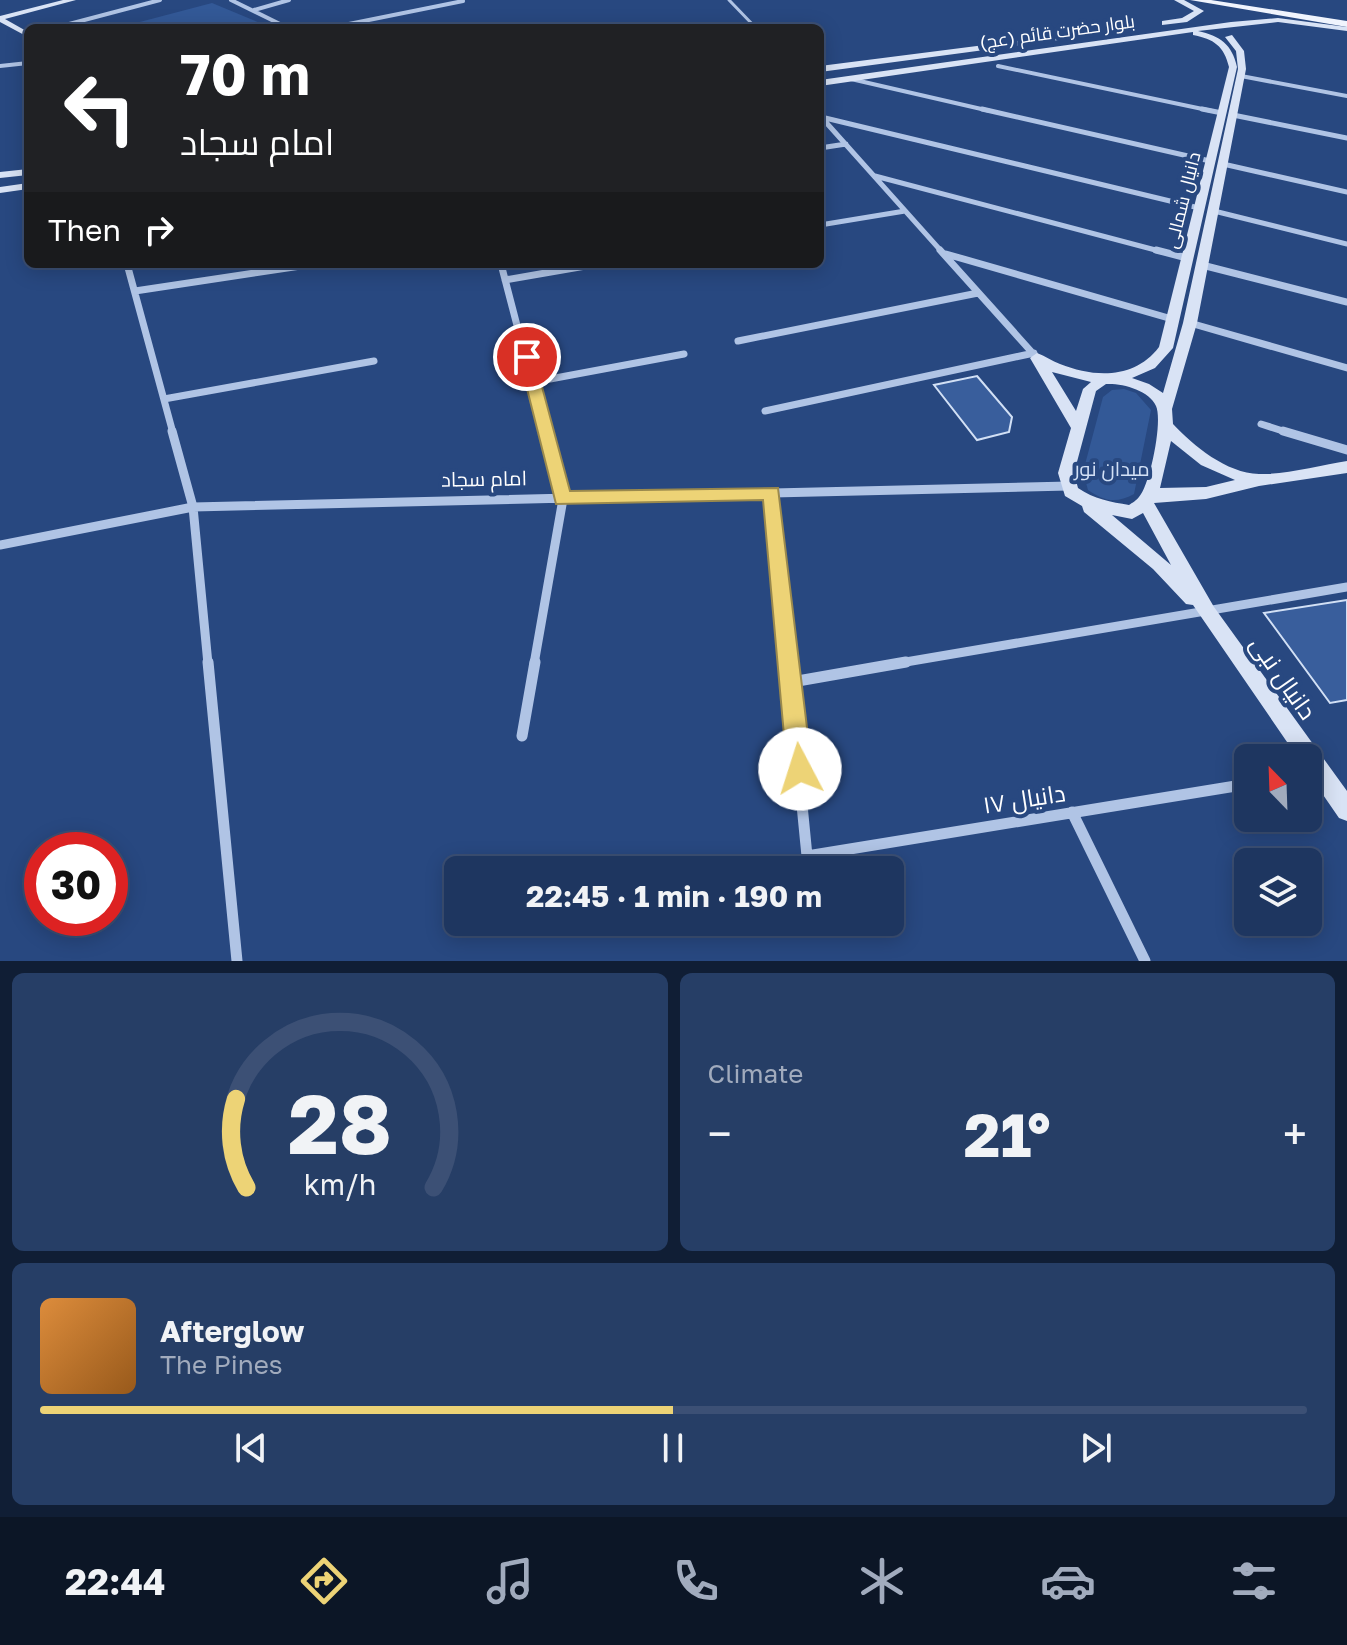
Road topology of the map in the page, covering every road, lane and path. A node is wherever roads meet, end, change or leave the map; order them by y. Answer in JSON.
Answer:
{"nodes":[{"id":1,"x":46,"y":0,"type":"edge"},
{"id":2,"x":72,"y":0,"type":"edge"},
{"id":3,"x":160,"y":0,"type":"edge"},
{"id":4,"x":231,"y":0,"type":"edge"},
{"id":5,"x":289,"y":0,"type":"edge"},
{"id":6,"x":451,"y":0,"type":"edge"},
{"id":7,"x":470,"y":0,"type":"edge"},
{"id":8,"x":729,"y":0,"type":"edge"},
{"id":9,"x":1178,"y":0,"type":"edge"},
{"id":10,"x":1194,"y":0,"type":"edge"},
{"id":11,"x":463,"y":1,"type":"edge"},
{"id":12,"x":253,"y":10,"type":"junction"},
{"id":13,"x":0,"y":12,"type":"edge"},
{"id":14,"x":0,"y":18,"type":"edge"},
{"id":15,"x":69,"y":24,"type":"edge"},
{"id":16,"x":280,"y":24,"type":"edge"},
{"id":17,"x":349,"y":24,"type":"edge"},
{"id":18,"x":752,"y":24,"type":"edge"},
{"id":19,"x":1231,"y":24,"type":"junction"},
{"id":20,"x":1347,"y":27,"type":"edge"},
{"id":21,"x":1125,"y":28,"type":"dead end"},
{"id":22,"x":1183,"y":31,"type":"junction"},
{"id":23,"x":24,"y":33,"type":"edge"},
{"id":24,"x":1080,"y":34,"type":"dead end"},
{"id":25,"x":1231,"y":57,"type":"junction"},
{"id":26,"x":1243,"y":58,"type":"junction"},
{"id":27,"x":24,"y":63,"type":"edge"},
{"id":28,"x":0,"y":66,"type":"edge"},
{"id":29,"x":998,"y":66,"type":"dead end"},
{"id":30,"x":824,"y":68,"type":"edge"},
{"id":31,"x":1241,"y":76,"type":"junction"},
{"id":32,"x":851,"y":79,"type":"junction"},
{"id":33,"x":824,"y":82,"type":"edge"},
{"id":34,"x":1347,"y":96,"type":"edge"},
{"id":35,"x":1227,"y":114,"type":"junction"},
{"id":36,"x":824,"y":117,"type":"edge"},
{"id":37,"x":824,"y":119,"type":"edge"},
{"id":38,"x":1347,"y":138,"type":"edge"},
{"id":39,"x":846,"y":144,"type":"junction"},
{"id":40,"x":824,"y":147,"type":"edge"},
{"id":41,"x":1217,"y":162,"type":"junction"},
{"id":42,"x":24,"y":172,"type":"edge"},
{"id":43,"x":0,"y":175,"type":"edge"},
{"id":44,"x":875,"y":176,"type":"junction"},
{"id":45,"x":24,"y":187,"type":"edge"},
{"id":46,"x":0,"y":190,"type":"edge"},
{"id":47,"x":1347,"y":192,"type":"edge"},
{"id":48,"x":1199,"y":208,"type":"junction"},
{"id":49,"x":905,"y":211,"type":"junction"},
{"id":50,"x":1214,"y":211,"type":"junction"},
{"id":51,"x":824,"y":224,"type":"edge"},
{"id":52,"x":1347,"y":244,"type":"edge"},
{"id":53,"x":944,"y":253,"type":"junction"},
{"id":54,"x":1187,"y":258,"type":"junction"},
{"id":55,"x":1202,"y":265,"type":"junction"},
{"id":56,"x":128,"y":268,"type":"edge"},
{"id":57,"x":287,"y":268,"type":"edge"},
{"id":58,"x":502,"y":268,"type":"edge"},
{"id":59,"x":574,"y":268,"type":"edge"},
{"id":60,"x":505,"y":280,"type":"junction"},
{"id":61,"x":135,"y":291,"type":"junction"},
{"id":62,"x":978,"y":293,"type":"junction"},
{"id":63,"x":1347,"y":302,"type":"edge"},
{"id":64,"x":1172,"y":319,"type":"junction"},
{"id":65,"x":1190,"y":323,"type":"junction"},
{"id":66,"x":738,"y":341,"type":"dead end"},
{"id":67,"x":684,"y":354,"type":"dead end"},
{"id":68,"x":1035,"y":356,"type":"junction"},
{"id":69,"x":374,"y":361,"type":"dead end"},
{"id":70,"x":1347,"y":368,"type":"edge"},
{"id":71,"x":1109,"y":380,"type":"junction"},
{"id":72,"x":534,"y":382,"type":"junction"},
{"id":73,"x":164,"y":399,"type":"junction"},
{"id":74,"x":1165,"y":409,"type":"junction"},
{"id":75,"x":765,"y":411,"type":"dead end"},
{"id":76,"x":1261,"y":424,"type":"dead end"},
{"id":77,"x":1166,"y":426,"type":"junction"},
{"id":78,"x":1079,"y":428,"type":"junction"},
{"id":79,"x":1347,"y":450,"type":"edge"},
{"id":80,"x":1347,"y":467,"type":"edge"},
{"id":81,"x":1259,"y":480,"type":"junction"},
{"id":82,"x":1069,"y":486,"type":"junction"},
{"id":83,"x":771,"y":493,"type":"junction"},
{"id":84,"x":1147,"y":498,"type":"junction"},
{"id":85,"x":563,"y":499,"type":"junction"},
{"id":86,"x":1082,"y":501,"type":"junction"},
{"id":87,"x":193,"y":507,"type":"junction"},
{"id":88,"x":0,"y":545,"type":"edge"},
{"id":89,"x":1347,"y":587,"type":"edge"},
{"id":90,"x":1207,"y":613,"type":"junction"},
{"id":91,"x":792,"y":682,"type":"junction"},
{"id":92,"x":522,"y":736,"type":"dead end"},
{"id":93,"x":1295,"y":744,"type":"edge"},
{"id":94,"x":1322,"y":782,"type":"edge"},
{"id":95,"x":1234,"y":786,"type":"edge"},
{"id":96,"x":1347,"y":810,"type":"edge"},
{"id":97,"x":1072,"y":812,"type":"junction"},
{"id":98,"x":237,"y":961,"type":"edge"},
{"id":99,"x":1145,"y":961,"type":"edge"}],
"edges":[{"from":1,"to":13,"type":"main road"},
{"from":2,"to":14,"type":"main road"},
{"from":3,"to":15,"type":"street"},
{"from":4,"to":12,"type":"street"},
{"from":5,"to":12,"type":"street"},
{"from":6,"to":11,"type":"street"},
{"from":7,"to":11,"type":"street"},
{"from":8,"to":18,"type":"lane"},
{"from":9,"to":21,"type":"main road","name":"بلوار حضرت قائم (عج)"},
{"from":10,"to":20,"type":"main road"},
{"from":11,"to":17,"type":"street"},
{"from":12,"to":16,"type":"street"},
{"from":14,"to":23,"type":"main road"},
{"from":19,"to":20,"type":"main road","name":"بلوار حضرت قائم (عج)"},
{"from":19,"to":22,"type":"main road","name":"بلوار حضرت قائم (عج)"},
{"from":19,"to":26,"type":"main road"},
{"from":22,"to":25,"type":"main road"},
{"from":22,"to":32,"type":"main road","name":"بلوار حضرت قائم (عج)"},
{"from":24,"to":30,"type":"main road","name":"بلوار حضرت قائم (عج)"},
{"from":25,"to":26,"type":"main road"},
{"from":25,"to":35,"type":"main road","name":"دانیال شمالی"},
{"from":26,"to":31,"type":"main road","name":"دانیال شمالی"},
{"from":27,"to":28,"type":"street"},
{"from":29,"to":35,"type":"street"},
{"from":31,"to":34,"type":"street"},
{"from":31,"to":35,"type":"main road","name":"دانیال شمالی"},
{"from":32,"to":33,"type":"main road","name":"بلوار حضرت قائم (عج)"},
{"from":32,"to":41,"type":"street"},
{"from":35,"to":38,"type":"street"},
{"from":35,"to":41,"type":"main road","name":"دانیال شمالی"},
{"from":36,"to":48,"type":"street"},
{"from":37,"to":39,"type":"street"},
{"from":39,"to":40,"type":"street"},
{"from":39,"to":44,"type":"street"},
{"from":41,"to":47,"type":"street"},
{"from":41,"to":48,"type":"main road","name":"دانیال شمالی"},
{"from":41,"to":50,"type":"main road","name":"دانیال شمالی"},
{"from":42,"to":43,"type":"main road"},
{"from":44,"to":49,"type":"street"},
{"from":44,"to":54,"type":"street"},
{"from":45,"to":46,"type":"main road"},
{"from":48,"to":54,"type":"main road","name":"دانیال شمالی"},
{"from":49,"to":51,"type":"street"},
{"from":49,"to":53,"type":"street"},
{"from":50,"to":52,"type":"street"},
{"from":50,"to":55,"type":"main road","name":"دانیال شمالی"},
{"from":53,"to":62,"type":"street"},
{"from":53,"to":64,"type":"street"},
{"from":54,"to":64,"type":"main road","name":"دانیال شمالی"},
{"from":55,"to":63,"type":"street"},
{"from":55,"to":65,"type":"main road","name":"دانیال شمالی"},
{"from":56,"to":61,"type":"street"},
{"from":57,"to":61,"type":"street"},
{"from":58,"to":60,"type":"street"},
{"from":59,"to":60,"type":"street"},
{"from":60,"to":72,"type":"street"},
{"from":61,"to":73,"type":"street"},
{"from":62,"to":66,"type":"street"},
{"from":62,"to":68,"type":"street"},
{"from":64,"to":71,"type":"main road","name":"دانیال شمالی"},
{"from":65,"to":70,"type":"street"},
{"from":65,"to":74,"type":"main road","name":"دانیال شمالی"},
{"from":67,"to":72,"type":"street"},
{"from":68,"to":71,"type":"main road"},
{"from":68,"to":75,"type":"street"},
{"from":68,"to":78,"type":"main road"},
{"from":69,"to":73,"type":"street"},
{"from":71,"to":74,"type":"main road"},
{"from":71,"to":78,"type":"main road"},
{"from":72,"to":85,"type":"street"},
{"from":73,"to":87,"type":"street"},
{"from":74,"to":77,"type":"main road"},
{"from":76,"to":79,"type":"street"},
{"from":77,"to":81,"type":"main road"},
{"from":77,"to":84,"type":"main road"},
{"from":78,"to":82,"type":"main road"},
{"from":80,"to":81,"type":"main road"},
{"from":81,"to":84,"type":"main road"},
{"from":82,"to":83,"type":"street","name":"امام سجاد"},
{"from":82,"to":86,"type":"main road"},
{"from":83,"to":85,"type":"street","name":"امام سجاد"},
{"from":83,"to":91,"type":"street"},
{"from":84,"to":86,"type":"main road"},
{"from":84,"to":90,"type":"main road","name":"دانیال نبی"},
{"from":85,"to":87,"type":"street","name":"امام سجاد"},
{"from":85,"to":92,"type":"street"},
{"from":86,"to":90,"type":"main road","name":"دانیال نبی"},
{"from":87,"to":88,"type":"street","name":"امام سجاد"},
{"from":87,"to":98,"type":"street"},
{"from":89,"to":90,"type":"street"},
{"from":90,"to":91,"type":"street"},
{"from":90,"to":93,"type":"main road","name":"دانیال نبی"},
{"from":91,"to":97,"type":"street","name":"دانیال ۱۷"},
{"from":94,"to":96,"type":"main road","name":"دانیال نبی"},
{"from":95,"to":97,"type":"street","name":"دانیال ۱۷"},
{"from":97,"to":99,"type":"street"}]}
